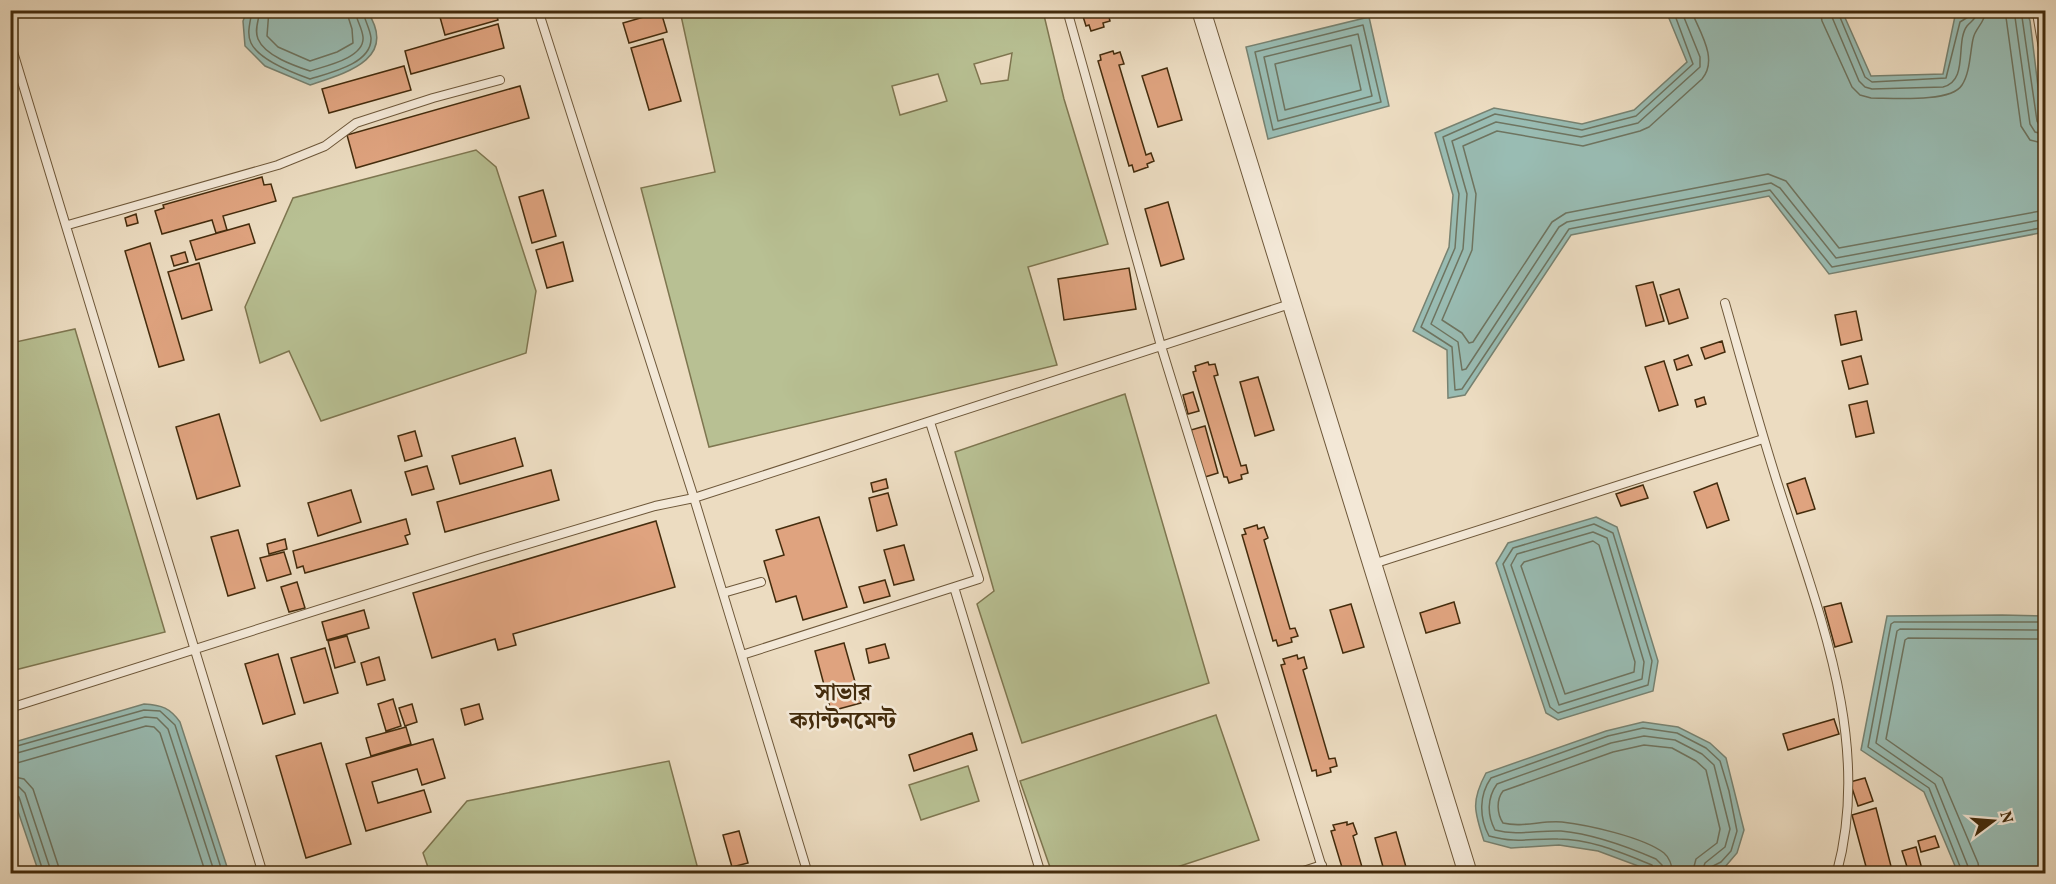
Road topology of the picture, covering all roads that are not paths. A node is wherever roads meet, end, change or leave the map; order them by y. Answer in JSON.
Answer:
{"nodes":[{"id":1,"x":538,"y":10,"type":"edge"},
{"id":2,"x":1067,"y":10,"type":"edge"},
{"id":3,"x":1201,"y":10,"type":"edge"},
{"id":4,"x":2040,"y":10,"type":"edge"},
{"id":5,"x":10,"y":42,"type":"edge"},
{"id":6,"x":2046,"y":45,"type":"edge"},
{"id":7,"x":500,"y":80,"type":"dead end"},
{"id":8,"x":68,"y":225,"type":"junction"},
{"id":9,"x":1725,"y":303,"type":"dead end"},
{"id":10,"x":1292,"y":304,"type":"junction"},
{"id":11,"x":1161,"y":346,"type":"junction"},
{"id":12,"x":930,"y":422,"type":"junction"},
{"id":13,"x":1763,"y":439,"type":"junction"},
{"id":14,"x":694,"y":498,"type":"junction"},
{"id":15,"x":1373,"y":564,"type":"junction"},
{"id":16,"x":761,"y":582,"type":"dead end"},
{"id":17,"x":954,"y":587,"type":"junction"},
{"id":18,"x":723,"y":593,"type":"junction"},
{"id":19,"x":194,"y":651,"type":"junction"},
{"id":20,"x":742,"y":655,"type":"junction"},
{"id":21,"x":10,"y":708,"type":"edge"},
{"id":22,"x":1323,"y":869,"type":"edge"},
{"id":23,"x":262,"y":873,"type":"edge"},
{"id":24,"x":808,"y":873,"type":"edge"},
{"id":25,"x":1041,"y":873,"type":"edge"},
{"id":26,"x":1294,"y":873,"type":"edge"},
{"id":27,"x":1468,"y":873,"type":"edge"},
{"id":28,"x":1827,"y":873,"type":"edge"}],
"edges":[{"from":1,"to":14,"type":"lane"},
{"from":2,"to":11,"type":"lane"},
{"from":3,"to":10,"type":"street"},
{"from":4,"to":6,"type":"street"},
{"from":5,"to":8,"type":"lane"},
{"from":7,"to":8,"type":"lane"},
{"from":8,"to":19,"type":"lane"},
{"from":9,"to":13,"type":"lane"},
{"from":10,"to":11,"type":"lane"},
{"from":10,"to":15,"type":"street"},
{"from":11,"to":12,"type":"lane"},
{"from":11,"to":22,"type":"lane"},
{"from":12,"to":14,"type":"lane"},
{"from":12,"to":17,"type":"lane"},
{"from":13,"to":15,"type":"lane"},
{"from":13,"to":28,"type":"lane"},
{"from":14,"to":18,"type":"lane"},
{"from":14,"to":19,"type":"lane"},
{"from":15,"to":27,"type":"street"},
{"from":16,"to":18,"type":"lane"},
{"from":17,"to":20,"type":"lane"},
{"from":17,"to":25,"type":"lane"},
{"from":18,"to":20,"type":"lane"},
{"from":19,"to":21,"type":"lane"},
{"from":19,"to":23,"type":"lane"},
{"from":20,"to":24,"type":"lane"},
{"from":22,"to":26,"type":"lane"}]}
